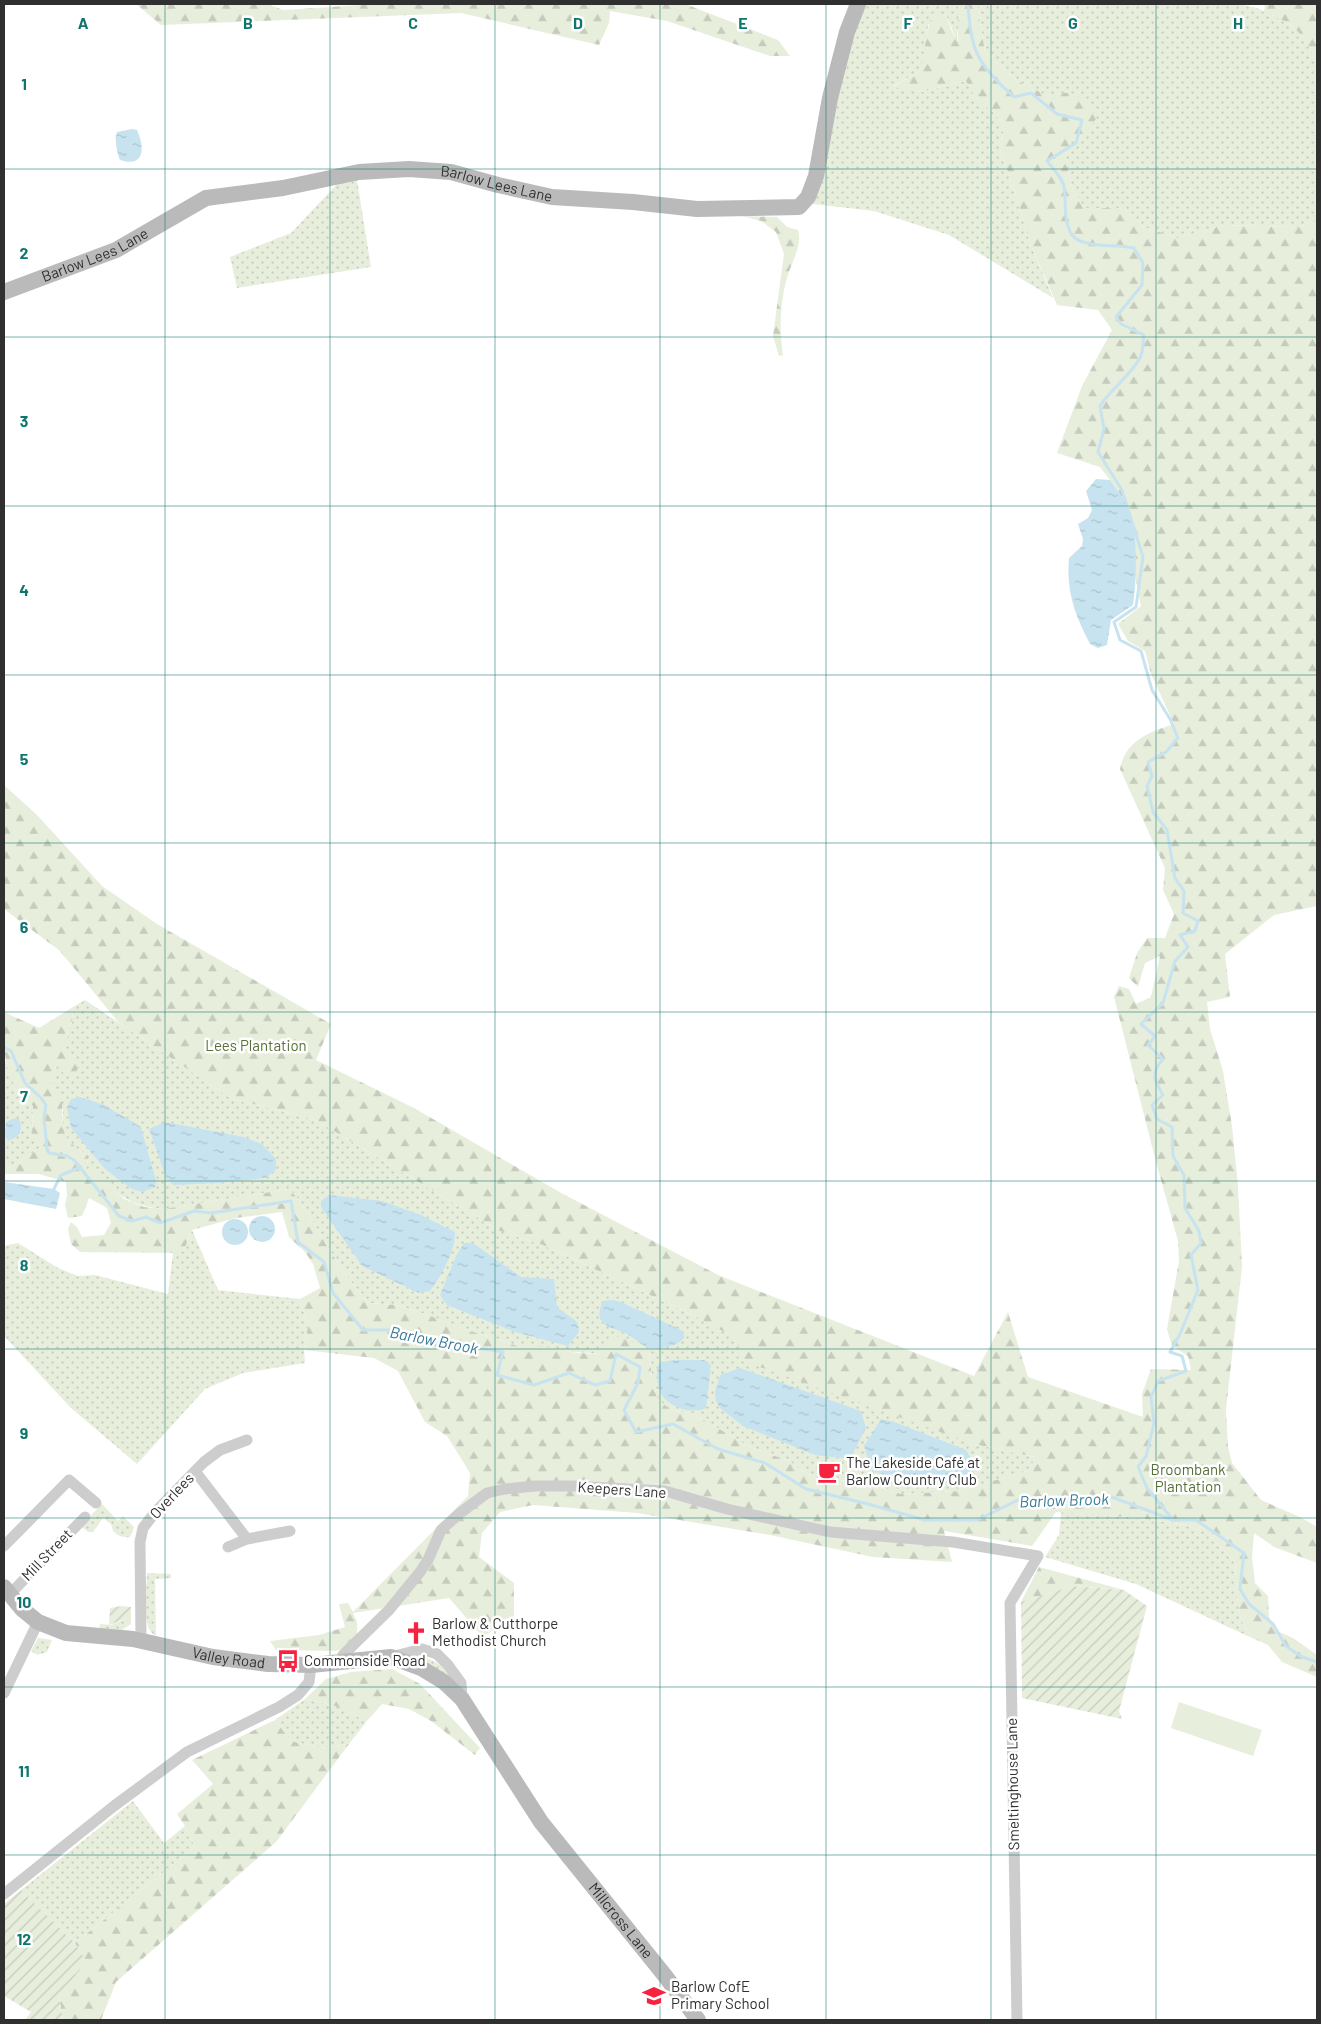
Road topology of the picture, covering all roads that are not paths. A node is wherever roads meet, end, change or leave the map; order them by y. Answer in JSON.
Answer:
{"nodes":[{"id":1,"x":858,"y":4,"type":"edge"},
{"id":2,"x":4,"y":292,"type":"edge"},
{"id":3,"x":247,"y":1440,"type":"dead end"},
{"id":4,"x":195,"y":1471,"type":"junction"},
{"id":5,"x":96,"y":1503,"type":"dead end"},
{"id":6,"x":85,"y":1517,"type":"dead end"},
{"id":7,"x":290,"y":1531,"type":"dead end"},
{"id":8,"x":247,"y":1539,"type":"junction"},
{"id":9,"x":4,"y":1546,"type":"edge"},
{"id":10,"x":228,"y":1547,"type":"dead end"},
{"id":11,"x":1038,"y":1556,"type":"joint"},
{"id":12,"x":7,"y":1590,"type":"edge"},
{"id":13,"x":38,"y":1622,"type":"junction"},
{"id":14,"x":141,"y":1640,"type":"junction"},
{"id":15,"x":344,"y":1662,"type":"junction"},
{"id":16,"x":312,"y":1664,"type":"junction"},
{"id":17,"x":4,"y":1693,"type":"edge"},
{"id":18,"x":541,"y":1822,"type":"joint"},
{"id":19,"x":4,"y":1894,"type":"edge"},
{"id":20,"x":698,"y":2020,"type":"edge"},
{"id":21,"x":1017,"y":2020,"type":"edge"}],
"edges":[{"from":1,"to":2,"type":"street","name":"Barlow Lees Lane"},
{"from":3,"to":4,"type":"street","name":"Overlees"},
{"from":4,"to":8,"type":"street"},
{"from":4,"to":14,"type":"street","name":"Overlees"},
{"from":5,"to":9,"type":"street"},
{"from":6,"to":12,"type":"street","name":"Mill Street"},
{"from":7,"to":8,"type":"street"},
{"from":8,"to":10,"type":"street"},
{"from":11,"to":15,"type":"street","name":"Keepers Lane"},
{"from":11,"to":21,"type":"street","name":"Smeltinghouse Lane"},
{"from":12,"to":13,"type":"street","name":"Valley Road"},
{"from":13,"to":14,"type":"street","name":"Valley Road"},
{"from":13,"to":17,"type":"street"},
{"from":14,"to":16,"type":"street","name":"Valley Road"},
{"from":15,"to":16,"type":"street","name":"Valley Road"},
{"from":15,"to":18,"type":"street","name":"Valley Road"},
{"from":16,"to":19,"type":"street"},
{"from":18,"to":20,"type":"street","name":"Millcross Lane"}]}
